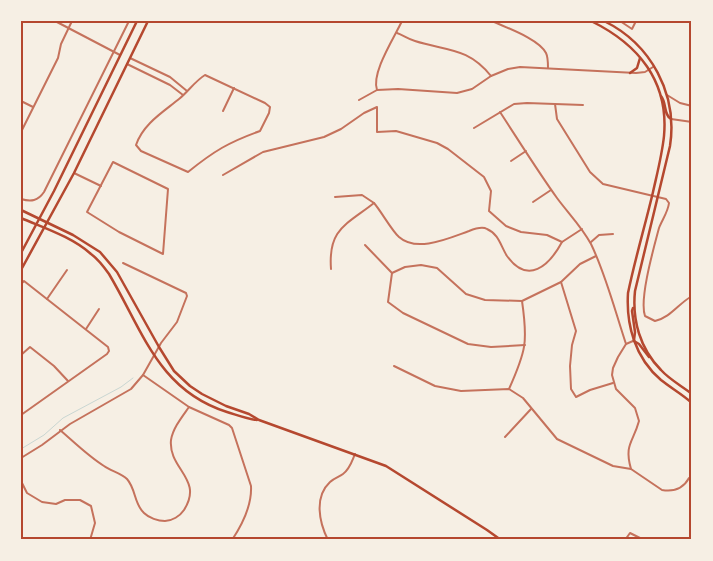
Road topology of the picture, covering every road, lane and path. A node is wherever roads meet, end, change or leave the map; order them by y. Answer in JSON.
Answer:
{"nodes":[{"id":1,"x":55,"y":21,"type":"edge"},
{"id":2,"x":72,"y":21,"type":"edge"},
{"id":3,"x":129,"y":21,"type":"edge"},
{"id":4,"x":137,"y":21,"type":"edge"},
{"id":5,"x":148,"y":21,"type":"edge"},
{"id":6,"x":402,"y":21,"type":"edge"},
{"id":7,"x":492,"y":21,"type":"edge"},
{"id":8,"x":506,"y":21,"type":"edge"},
{"id":9,"x":591,"y":21,"type":"edge"},
{"id":10,"x":604,"y":21,"type":"edge"},
{"id":11,"x":620,"y":21,"type":"edge"},
{"id":12,"x":636,"y":21,"type":"edge"},
{"id":13,"x":504,"y":27,"type":"junction"},
{"id":14,"x":69,"y":28,"type":"junction"},
{"id":15,"x":397,"y":33,"type":"junction"},
{"id":16,"x":114,"y":52,"type":"junction"},
{"id":17,"x":120,"y":55,"type":"junction"},
{"id":18,"x":640,"y":56,"type":"junction"},
{"id":19,"x":130,"y":58,"type":"junction"},
{"id":20,"x":127,"y":64,"type":"junction"},
{"id":21,"x":654,"y":66,"type":"junction"},
{"id":22,"x":548,"y":68,"type":"junction"},
{"id":23,"x":649,"y":70,"type":"junction"},
{"id":24,"x":630,"y":73,"type":"junction"},
{"id":25,"x":491,"y":76,"type":"junction"},
{"id":26,"x":234,"y":88,"type":"junction"},
{"id":27,"x":377,"y":90,"type":"junction"},
{"id":28,"x":187,"y":91,"type":"junction"},
{"id":29,"x":183,"y":95,"type":"junction"},
{"id":30,"x":660,"y":95,"type":"junction"},
{"id":31,"x":667,"y":95,"type":"junction"},
{"id":32,"x":359,"y":100,"type":"dead end"},
{"id":33,"x":21,"y":101,"type":"edge"},
{"id":34,"x":555,"y":104,"type":"junction"},
{"id":35,"x":583,"y":105,"type":"dead end"},
{"id":36,"x":692,"y":106,"type":"edge"},
{"id":37,"x":33,"y":107,"type":"junction"},
{"id":38,"x":223,"y":111,"type":"dead end"},
{"id":39,"x":500,"y":112,"type":"junction"},
{"id":40,"x":671,"y":119,"type":"junction"},
{"id":41,"x":692,"y":122,"type":"edge"},
{"id":42,"x":474,"y":128,"type":"dead end"},
{"id":43,"x":21,"y":132,"type":"edge"},
{"id":44,"x":526,"y":151,"type":"junction"},
{"id":45,"x":511,"y":161,"type":"dead end"},
{"id":46,"x":74,"y":173,"type":"junction"},
{"id":47,"x":223,"y":175,"type":"dead end"},
{"id":48,"x":101,"y":186,"type":"junction"},
{"id":49,"x":551,"y":190,"type":"junction"},
{"id":50,"x":652,"y":196,"type":"junction"},
{"id":51,"x":335,"y":197,"type":"dead end"},
{"id":52,"x":658,"y":197,"type":"junction"},
{"id":53,"x":21,"y":199,"type":"edge"},
{"id":54,"x":533,"y":202,"type":"dead end"},
{"id":55,"x":374,"y":203,"type":"junction"},
{"id":56,"x":21,"y":210,"type":"edge"},
{"id":57,"x":21,"y":218,"type":"edge"},
{"id":58,"x":40,"y":219,"type":"junction"},
{"id":59,"x":47,"y":223,"type":"junction"},
{"id":60,"x":37,"y":225,"type":"junction"},
{"id":61,"x":44,"y":228,"type":"junction"},
{"id":62,"x":582,"y":229,"type":"junction"},
{"id":63,"x":613,"y":234,"type":"dead end"},
{"id":64,"x":562,"y":242,"type":"junction"},
{"id":65,"x":590,"y":243,"type":"junction"},
{"id":66,"x":365,"y":245,"type":"dead end"},
{"id":67,"x":21,"y":253,"type":"edge"},
{"id":68,"x":596,"y":256,"type":"junction"},
{"id":69,"x":123,"y":263,"type":"dead end"},
{"id":70,"x":331,"y":269,"type":"dead end"},
{"id":71,"x":21,"y":270,"type":"edge"},
{"id":72,"x":67,"y":270,"type":"dead end"},
{"id":73,"x":392,"y":273,"type":"junction"},
{"id":74,"x":561,"y":282,"type":"junction"},
{"id":75,"x":21,"y":284,"type":"edge"},
{"id":76,"x":692,"y":296,"type":"edge"},
{"id":77,"x":47,"y":299,"type":"junction"},
{"id":78,"x":522,"y":300,"type":"junction"},
{"id":79,"x":634,"y":306,"type":"junction"},
{"id":80,"x":99,"y":310,"type":"dead end"},
{"id":81,"x":86,"y":329,"type":"junction"},
{"id":82,"x":634,"y":341,"type":"junction"},
{"id":83,"x":626,"y":344,"type":"junction"},
{"id":84,"x":525,"y":345,"type":"junction"},
{"id":85,"x":159,"y":348,"type":"junction"},
{"id":86,"x":21,"y":355,"type":"edge"},
{"id":87,"x":155,"y":356,"type":"junction"},
{"id":88,"x":652,"y":360,"type":"junction"},
{"id":89,"x":394,"y":366,"type":"dead end"},
{"id":90,"x":143,"y":375,"type":"junction"},
{"id":91,"x":68,"y":381,"type":"junction"},
{"id":92,"x":613,"y":383,"type":"junction"},
{"id":93,"x":509,"y":388,"type":"junction"},
{"id":94,"x":692,"y":394,"type":"edge"},
{"id":95,"x":692,"y":403,"type":"edge"},
{"id":96,"x":189,"y":407,"type":"junction"},
{"id":97,"x":531,"y":409,"type":"junction"},
{"id":98,"x":21,"y":415,"type":"edge"},
{"id":99,"x":258,"y":420,"type":"junction"},
{"id":100,"x":60,"y":430,"type":"junction"},
{"id":101,"x":506,"y":436,"type":"dead end"},
{"id":102,"x":355,"y":454,"type":"junction"},
{"id":103,"x":21,"y":458,"type":"edge"},
{"id":104,"x":631,"y":469,"type":"junction"},
{"id":105,"x":689,"y":478,"type":"dead end"},
{"id":106,"x":21,"y":481,"type":"edge"},
{"id":107,"x":90,"y":540,"type":"edge"},
{"id":108,"x":232,"y":540,"type":"edge"},
{"id":109,"x":328,"y":540,"type":"edge"},
{"id":110,"x":501,"y":540,"type":"edge"},
{"id":111,"x":625,"y":540,"type":"edge"},
{"id":112,"x":644,"y":540,"type":"edge"}],
"edges":[{"from":1,"to":14,"type":"street"},
{"from":2,"to":14,"type":"street"},
{"from":3,"to":16,"type":"street"},
{"from":4,"to":17,"type":"main road"},
{"from":5,"to":19,"type":"main road"},
{"from":6,"to":15,"type":"street"},
{"from":7,"to":13,"type":"street"},
{"from":8,"to":13,"type":"street"},
{"from":9,"to":18,"type":"main road"},
{"from":10,"to":21,"type":"main road"},
{"from":11,"to":12,"type":"street"},
{"from":13,"to":22,"type":"street"},
{"from":14,"to":16,"type":"street"},
{"from":14,"to":37,"type":"street"},
{"from":15,"to":25,"type":"street"},
{"from":15,"to":27,"type":"street"},
{"from":16,"to":17,"type":"street"},
{"from":16,"to":53,"type":"street"},
{"from":17,"to":58,"type":"main road"},
{"from":18,"to":23,"type":"main road"},
{"from":18,"to":24,"type":"main road"},
{"from":19,"to":20,"type":"main road"},
{"from":19,"to":28,"type":"street"},
{"from":20,"to":29,"type":"street"},
{"from":20,"to":46,"type":"main road"},
{"from":21,"to":23,"type":"street"},
{"from":21,"to":31,"type":"main road"},
{"from":22,"to":24,"type":"street"},
{"from":22,"to":25,"type":"street"},
{"from":23,"to":24,"type":"street"},
{"from":23,"to":30,"type":"main road"},
{"from":25,"to":27,"type":"street"},
{"from":26,"to":28,"type":"street"},
{"from":26,"to":29,"type":"street"},
{"from":26,"to":38,"type":"street"},
{"from":27,"to":32,"type":"street"},
{"from":28,"to":29,"type":"street"},
{"from":30,"to":40,"type":"main road"},
{"from":30,"to":50,"type":"main road"},
{"from":31,"to":36,"type":"street"},
{"from":31,"to":40,"type":"main road"},
{"from":33,"to":37,"type":"street"},
{"from":34,"to":35,"type":"street"},
{"from":34,"to":39,"type":"street"},
{"from":34,"to":50,"type":"street"},
{"from":37,"to":43,"type":"street"},
{"from":39,"to":42,"type":"street"},
{"from":39,"to":44,"type":"street"},
{"from":40,"to":41,"type":"street"},
{"from":40,"to":52,"type":"main road"},
{"from":44,"to":45,"type":"street"},
{"from":44,"to":49,"type":"street"},
{"from":46,"to":48,"type":"street"},
{"from":46,"to":59,"type":"main road"},
{"from":47,"to":64,"type":"street"},
{"from":48,"to":48,"type":"street"},
{"from":49,"to":54,"type":"street"},
{"from":49,"to":62,"type":"street"},
{"from":50,"to":52,"type":"street"},
{"from":50,"to":82,"type":"main road"},
{"from":51,"to":55,"type":"street"},
{"from":52,"to":76,"type":"street"},
{"from":52,"to":79,"type":"main road"},
{"from":55,"to":64,"type":"street"},
{"from":55,"to":70,"type":"street"},
{"from":56,"to":58,"type":"main road"},
{"from":57,"to":60,"type":"main road"},
{"from":58,"to":59,"type":"main road"},
{"from":58,"to":60,"type":"main road"},
{"from":59,"to":61,"type":"main road"},
{"from":59,"to":85,"type":"main road"},
{"from":60,"to":61,"type":"main road"},
{"from":60,"to":67,"type":"main road"},
{"from":61,"to":71,"type":"main road"},
{"from":61,"to":87,"type":"main road"},
{"from":62,"to":64,"type":"street"},
{"from":62,"to":65,"type":"street"},
{"from":63,"to":65,"type":"street"},
{"from":65,"to":68,"type":"street"},
{"from":66,"to":73,"type":"street"},
{"from":68,"to":74,"type":"street"},
{"from":68,"to":83,"type":"street"},
{"from":69,"to":85,"type":"street"},
{"from":72,"to":77,"type":"street"},
{"from":73,"to":78,"type":"street"},
{"from":73,"to":84,"type":"street"},
{"from":74,"to":78,"type":"street"},
{"from":74,"to":92,"type":"street"},
{"from":75,"to":77,"type":"street"},
{"from":77,"to":81,"type":"street"},
{"from":78,"to":84,"type":"street"},
{"from":79,"to":82,"type":"main road"},
{"from":79,"to":88,"type":"main road"},
{"from":80,"to":81,"type":"street"},
{"from":81,"to":91,"type":"street"},
{"from":82,"to":83,"type":"street"},
{"from":82,"to":88,"type":"main road"},
{"from":82,"to":95,"type":"main road"},
{"from":83,"to":92,"type":"street"},
{"from":84,"to":93,"type":"street"},
{"from":85,"to":87,"type":"street"},
{"from":85,"to":99,"type":"main road"},
{"from":86,"to":91,"type":"street"},
{"from":87,"to":90,"type":"street"},
{"from":87,"to":99,"type":"main road"},
{"from":88,"to":94,"type":"main road"},
{"from":89,"to":93,"type":"street"},
{"from":90,"to":96,"type":"street"},
{"from":90,"to":100,"type":"street"},
{"from":91,"to":98,"type":"street"},
{"from":92,"to":104,"type":"street"},
{"from":93,"to":97,"type":"street"},
{"from":96,"to":100,"type":"street"},
{"from":96,"to":108,"type":"street"},
{"from":97,"to":101,"type":"street"},
{"from":97,"to":104,"type":"street"},
{"from":99,"to":102,"type":"main road"},
{"from":100,"to":103,"type":"street"},
{"from":102,"to":109,"type":"street"},
{"from":102,"to":110,"type":"main road"},
{"from":104,"to":105,"type":"street"},
{"from":106,"to":107,"type":"street"},
{"from":111,"to":112,"type":"street"}]}
